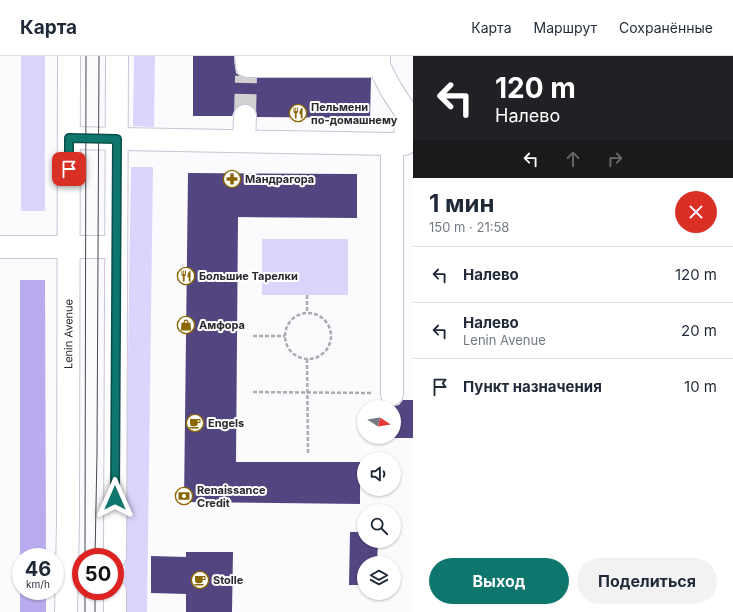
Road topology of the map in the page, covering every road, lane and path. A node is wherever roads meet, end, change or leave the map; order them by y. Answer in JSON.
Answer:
{"nodes":[{"id":1,"x":69,"y":56,"type":"edge"},
{"id":2,"x":117,"y":56,"type":"edge"},
{"id":3,"x":379,"y":61,"type":"edge"},
{"id":4,"x":246,"y":66,"type":"edge"},
{"id":5,"x":245,"y":116,"type":"tunnel mouth"},
{"id":6,"x":69,"y":138,"type":"junction"},
{"id":7,"x":117,"y":139,"type":"junction"},
{"id":8,"x":244,"y":141,"type":"junction"},
{"id":9,"x":405,"y":144,"type":"dead end"},
{"id":10,"x":0,"y":247,"type":"edge"},
{"id":11,"x":69,"y":247,"type":"junction"},
{"id":12,"x":116,"y":247,"type":"junction"},
{"id":13,"x":307,"y":295,"type":"dead end"},
{"id":14,"x":307,"y":313,"type":"junction"},
{"id":15,"x":253,"y":336,"type":"dead end"},
{"id":16,"x":285,"y":336,"type":"junction"},
{"id":17,"x":307,"y":359,"type":"junction"},
{"id":18,"x":253,"y":392,"type":"dead end"},
{"id":19,"x":308,"y":393,"type":"junction"},
{"id":20,"x":382,"y":394,"type":"joint"},
{"id":21,"x":308,"y":453,"type":"dead end"},
{"id":22,"x":115,"y":548,"type":"edge"},
{"id":23,"x":115,"y":600,"type":"edge"},
{"id":24,"x":66,"y":612,"type":"edge"},
{"id":25,"x":115,"y":612,"type":"edge"}],
"edges":[{"from":1,"to":6,"type":"main road","name":"Lenin Avenue"},
{"from":2,"to":7,"type":"main road"},
{"from":3,"to":4,"type":"main road"},
{"from":3,"to":9,"type":"main road"},
{"from":5,"to":8,"type":"main road"},
{"from":6,"to":7,"type":"main road"},
{"from":6,"to":11,"type":"main road","name":"Lenin Avenue"},
{"from":7,"to":8,"type":"main road"},
{"from":7,"to":12,"type":"main road"},
{"from":8,"to":20,"type":"main road"},
{"from":10,"to":11,"type":"main road"},
{"from":11,"to":12,"type":"main road"},
{"from":11,"to":24,"type":"main road","name":"Lenin Avenue"},
{"from":12,"to":22,"type":"main road"},
{"from":13,"to":14,"type":"path"},
{"from":14,"to":16,"type":"path"},
{"from":14,"to":17,"type":"path"},
{"from":15,"to":16,"type":"path"},
{"from":16,"to":17,"type":"path"},
{"from":17,"to":19,"type":"path"},
{"from":18,"to":19,"type":"path"},
{"from":19,"to":20,"type":"path"},
{"from":19,"to":21,"type":"path"},
{"from":23,"to":25,"type":"main road"}]}
